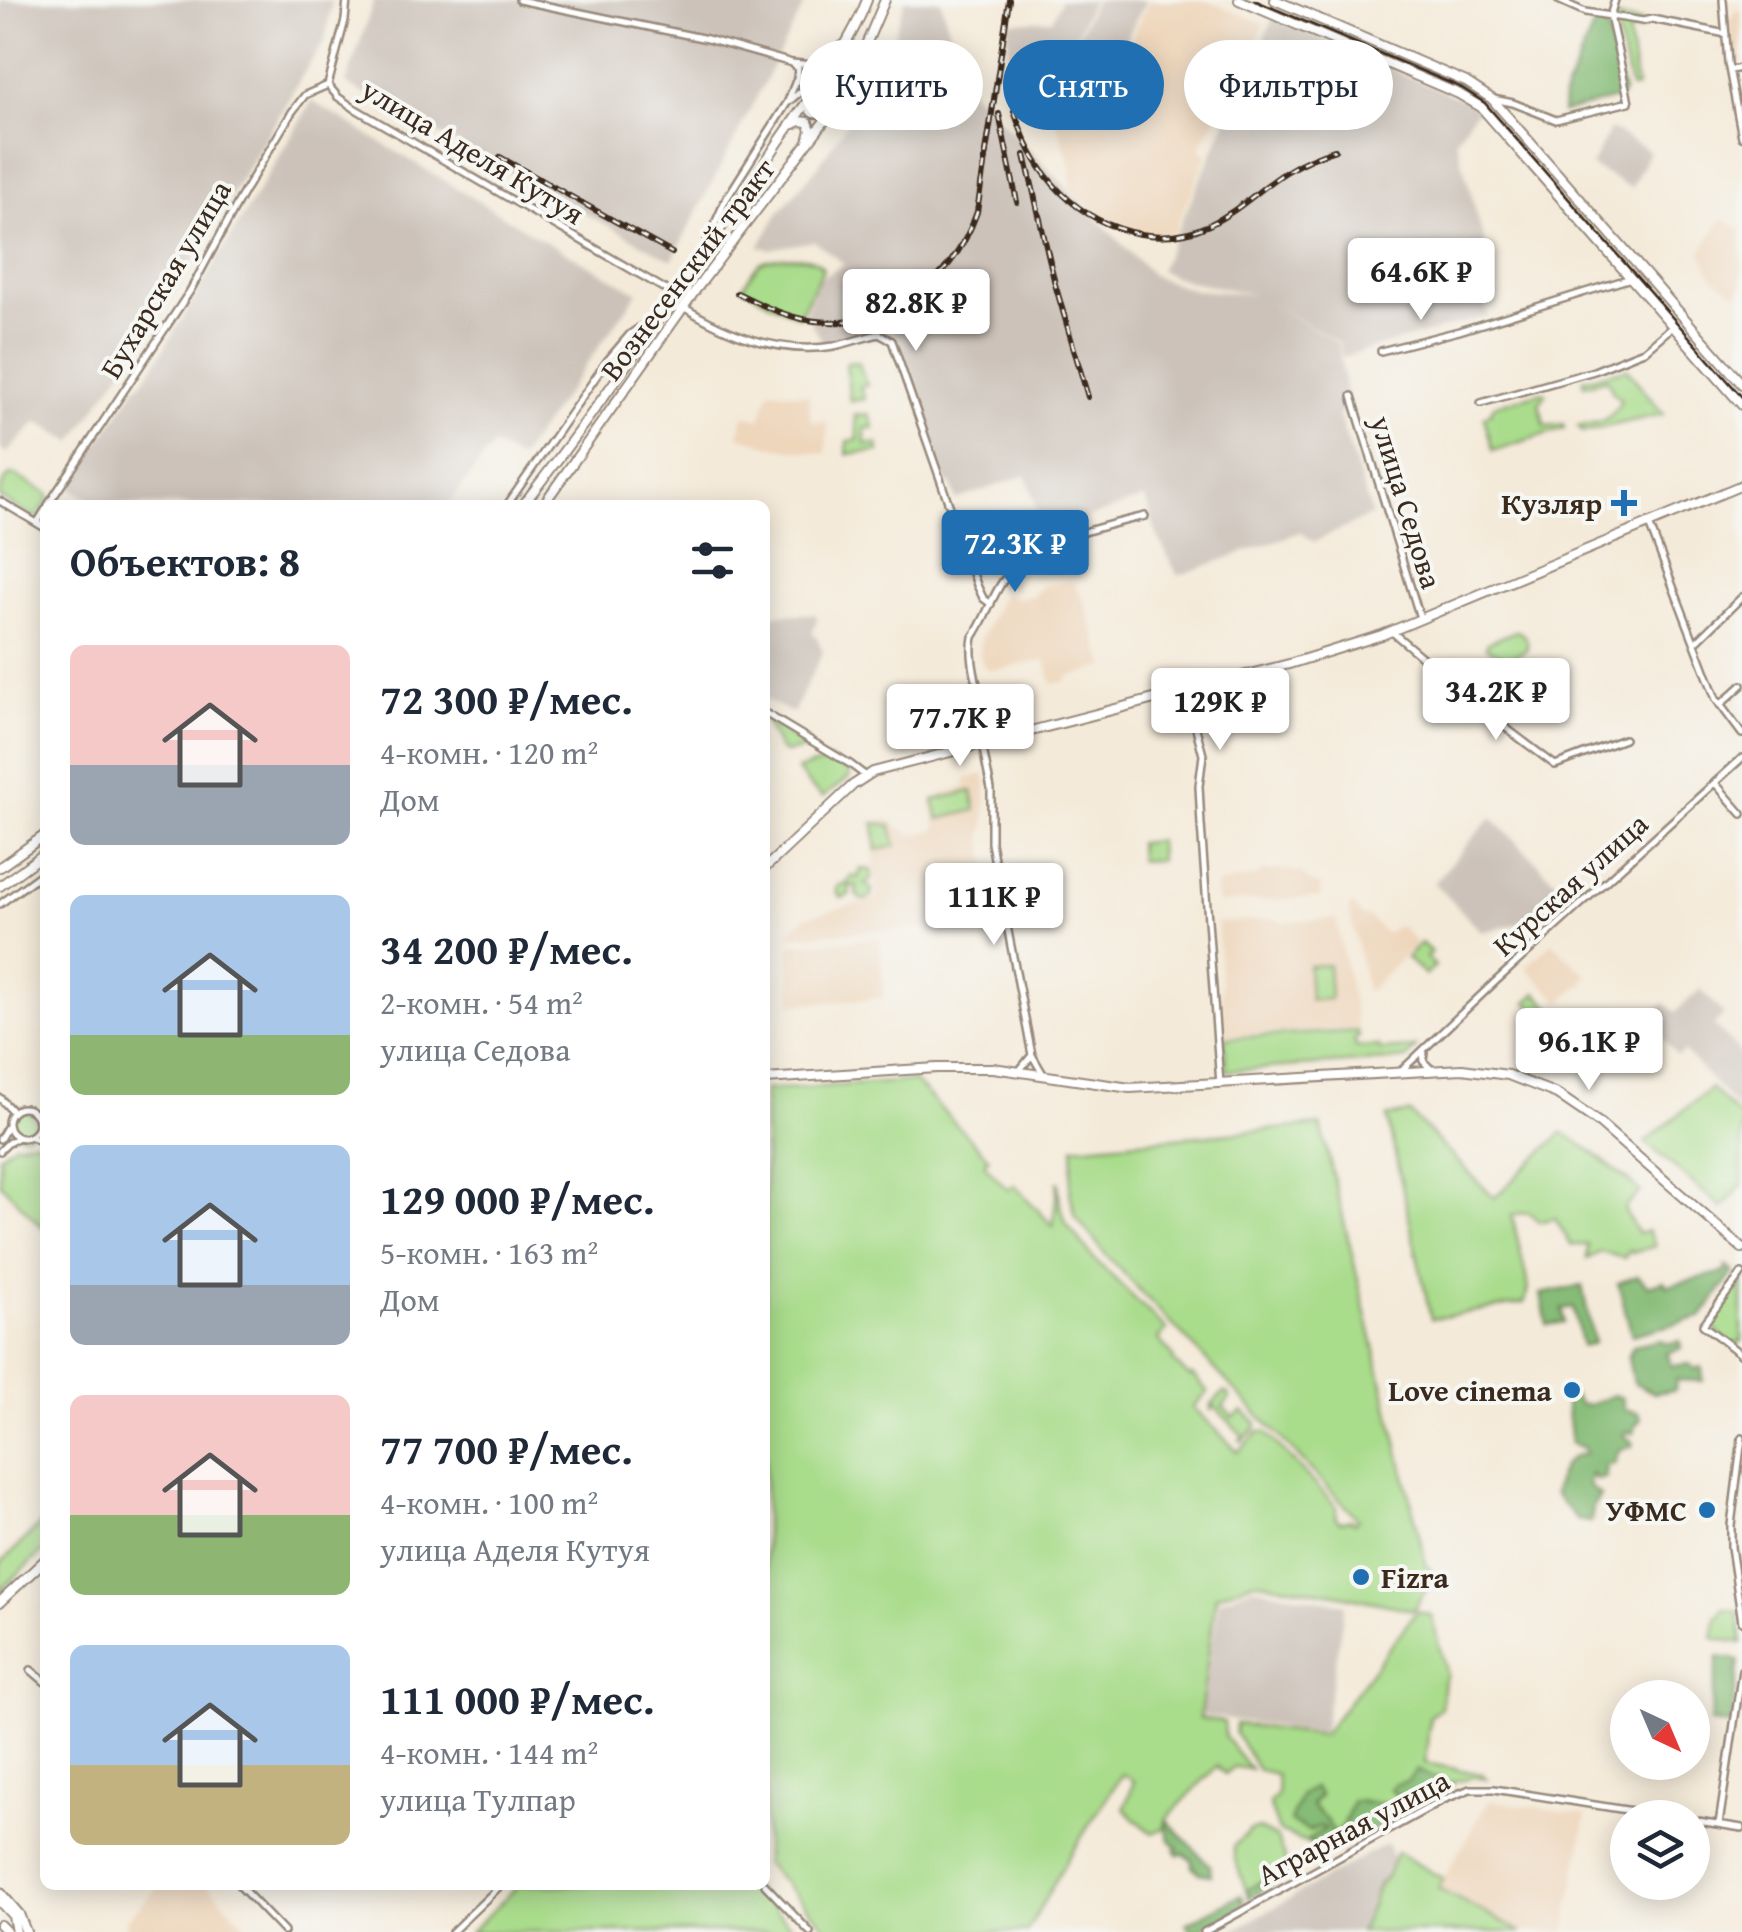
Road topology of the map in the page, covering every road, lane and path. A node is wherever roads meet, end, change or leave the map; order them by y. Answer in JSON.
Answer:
{"nodes":[{"id":1,"x":347,"y":0,"type":"edge"},
{"id":2,"x":519,"y":0,"type":"edge"},
{"id":3,"x":867,"y":0,"type":"edge"},
{"id":4,"x":884,"y":0,"type":"edge"},
{"id":5,"x":1239,"y":0,"type":"edge"},
{"id":6,"x":1275,"y":0,"type":"edge"},
{"id":7,"x":1558,"y":0,"type":"edge"},
{"id":8,"x":1615,"y":0,"type":"edge"},
{"id":9,"x":1723,"y":0,"type":"edge"},
{"id":10,"x":1270,"y":14,"type":"junction"},
{"id":11,"x":1610,"y":16,"type":"junction"},
{"id":12,"x":853,"y":34,"type":"junction"},
{"id":13,"x":1726,"y":34,"type":"junction"},
{"id":14,"x":849,"y":40,"type":"edge"},
{"id":15,"x":868,"y":40,"type":"edge"},
{"id":16,"x":792,"y":63,"type":"junction"},
{"id":17,"x":1742,"y":68,"type":"edge"},
{"id":18,"x":1730,"y":70,"type":"junction"},
{"id":19,"x":328,"y":85,"type":"junction"},
{"id":20,"x":800,"y":92,"type":"edge"},
{"id":21,"x":1492,"y":98,"type":"junction"},
{"id":22,"x":786,"y":103,"type":"junction"},
{"id":23,"x":800,"y":111,"type":"edge"},
{"id":24,"x":819,"y":130,"type":"edge"},
{"id":25,"x":1742,"y":137,"type":"edge"},
{"id":26,"x":781,"y":138,"type":"junction"},
{"id":27,"x":808,"y":145,"type":"junction"},
{"id":28,"x":1611,"y":236,"type":"junction"},
{"id":29,"x":1601,"y":244,"type":"junction"},
{"id":30,"x":697,"y":265,"type":"junction"},
{"id":31,"x":1631,"y":278,"type":"junction"},
{"id":32,"x":675,"y":295,"type":"junction"},
{"id":33,"x":684,"y":307,"type":"junction"},
{"id":34,"x":664,"y":311,"type":"junction"},
{"id":35,"x":1673,"y":326,"type":"junction"},
{"id":36,"x":1381,"y":352,"type":"dead end"},
{"id":37,"x":1742,"y":384,"type":"edge"},
{"id":38,"x":1352,"y":396,"type":"dead end"},
{"id":39,"x":1481,"y":404,"type":"dead end"},
{"id":40,"x":1742,"y":404,"type":"edge"},
{"id":41,"x":1742,"y":485,"type":"edge"},
{"id":42,"x":52,"y":500,"type":"edge"},
{"id":43,"x":510,"y":500,"type":"edge"},
{"id":44,"x":528,"y":500,"type":"edge"},
{"id":45,"x":547,"y":500,"type":"edge"},
{"id":46,"x":0,"y":501,"type":"edge"},
{"id":47,"x":1145,"y":516,"type":"dead end"},
{"id":48,"x":40,"y":518,"type":"edge"},
{"id":49,"x":37,"y":523,"type":"junction"},
{"id":50,"x":1649,"y":524,"type":"junction"},
{"id":51,"x":40,"y":525,"type":"edge"},
{"id":52,"x":1742,"y":597,"type":"edge"},
{"id":53,"x":991,"y":604,"type":"junction"},
{"id":54,"x":1420,"y":620,"type":"junction"},
{"id":55,"x":1391,"y":632,"type":"junction"},
{"id":56,"x":1696,"y":642,"type":"junction"},
{"id":57,"x":1742,"y":685,"type":"edge"},
{"id":58,"x":1186,"y":690,"type":"junction"},
{"id":59,"x":1720,"y":705,"type":"junction"},
{"id":60,"x":770,"y":717,"type":"edge"},
{"id":61,"x":1742,"y":734,"type":"edge"},
{"id":62,"x":1624,"y":739,"type":"dead end"},
{"id":63,"x":994,"y":741,"type":"junction"},
{"id":64,"x":982,"y":744,"type":"junction"},
{"id":65,"x":1742,"y":758,"type":"edge"},
{"id":66,"x":866,"y":776,"type":"junction"},
{"id":67,"x":1715,"y":782,"type":"junction"},
{"id":68,"x":1742,"y":814,"type":"edge"},
{"id":69,"x":40,"y":838,"type":"edge"},
{"id":70,"x":40,"y":857,"type":"edge"},
{"id":71,"x":770,"y":863,"type":"edge"},
{"id":72,"x":0,"y":867,"type":"edge"},
{"id":73,"x":40,"y":875,"type":"edge"},
{"id":74,"x":0,"y":886,"type":"edge"},
{"id":75,"x":0,"y":904,"type":"edge"},
{"id":76,"x":1430,"y":1045,"type":"junction"},
{"id":77,"x":1032,"y":1054,"type":"junction"},
{"id":78,"x":1432,"y":1070,"type":"junction"},
{"id":79,"x":1019,"y":1071,"type":"junction"},
{"id":80,"x":1400,"y":1072,"type":"junction"},
{"id":81,"x":1043,"y":1074,"type":"junction"},
{"id":82,"x":770,"y":1079,"type":"edge"},
{"id":83,"x":1220,"y":1085,"type":"junction"},
{"id":84,"x":0,"y":1098,"type":"edge"},
{"id":85,"x":13,"y":1112,"type":"junction"},
{"id":86,"x":8,"y":1124,"type":"junction"},
{"id":87,"x":37,"y":1124,"type":"junction"},
{"id":88,"x":40,"y":1127,"type":"edge"},
{"id":89,"x":29,"y":1136,"type":"junction"},
{"id":90,"x":18,"y":1138,"type":"junction"},
{"id":91,"x":0,"y":1140,"type":"edge"},
{"id":92,"x":40,"y":1140,"type":"edge"},
{"id":93,"x":0,"y":1151,"type":"edge"},
{"id":94,"x":1742,"y":1248,"type":"edge"},
{"id":95,"x":1742,"y":1274,"type":"edge"},
{"id":96,"x":1742,"y":1345,"type":"edge"},
{"id":97,"x":1731,"y":1347,"type":"junction"},
{"id":98,"x":1742,"y":1355,"type":"edge"},
{"id":99,"x":1742,"y":1438,"type":"edge"},
{"id":100,"x":40,"y":1565,"type":"edge"},
{"id":101,"x":0,"y":1604,"type":"edge"},
{"id":102,"x":1742,"y":1622,"type":"edge"},
{"id":103,"x":31,"y":1670,"type":"dead end"},
{"id":104,"x":1742,"y":1670,"type":"edge"},
{"id":105,"x":40,"y":1678,"type":"edge"},
{"id":106,"x":1610,"y":1808,"type":"edge"},
{"id":107,"x":1710,"y":1823,"type":"edge"},
{"id":108,"x":1719,"y":1824,"type":"junction"},
{"id":109,"x":1742,"y":1828,"type":"edge"},
{"id":110,"x":244,"y":1890,"type":"edge"},
{"id":111,"x":496,"y":1890,"type":"edge"},
{"id":112,"x":770,"y":1890,"type":"edge"},
{"id":113,"x":0,"y":1892,"type":"edge"},
{"id":114,"x":0,"y":1902,"type":"edge"},
{"id":115,"x":0,"y":1924,"type":"edge"},
{"id":116,"x":7,"y":1932,"type":"edge"},
{"id":117,"x":16,"y":1932,"type":"edge"},
{"id":118,"x":26,"y":1932,"type":"edge"},
{"id":119,"x":284,"y":1932,"type":"edge"},
{"id":120,"x":452,"y":1932,"type":"edge"},
{"id":121,"x":810,"y":1932,"type":"edge"},
{"id":122,"x":1204,"y":1932,"type":"edge"}],
"edges":[{"from":1,"to":19,"type":"street","name":"улица Аделя Кутуя"},
{"from":2,"to":16,"type":"street"},
{"from":3,"to":12,"type":"main road","name":"Вознесенский тракт"},
{"from":4,"to":15,"type":"main road","name":"Вознесенский тракт"},
{"from":5,"to":10,"type":"main road"},
{"from":6,"to":10,"type":"main road"},
{"from":6,"to":21,"type":"main road"},
{"from":7,"to":11,"type":"street"},
{"from":8,"to":11,"type":"street"},
{"from":9,"to":13,"type":"street"},
{"from":10,"to":29,"type":"main road"},
{"from":11,"to":13,"type":"street"},
{"from":11,"to":21,"type":"street"},
{"from":12,"to":14,"type":"main road","name":"Вознесенский тракт"},
{"from":12,"to":16,"type":"street"},
{"from":13,"to":18,"type":"street"},
{"from":16,"to":22,"type":"street"},
{"from":17,"to":18,"type":"street"},
{"from":18,"to":25,"type":"street"},
{"from":19,"to":32,"type":"street","name":"улица Аделя Кутуя"},
{"from":19,"to":42,"type":"street","name":"Бухарская улица"},
{"from":20,"to":22,"type":"street"},
{"from":21,"to":28,"type":"main road"},
{"from":22,"to":30,"type":"street"},
{"from":23,"to":26,"type":"main road","name":"Вознесенский тракт"},
{"from":24,"to":27,"type":"main road","name":"Вознесенский тракт"},
{"from":26,"to":27,"type":"main road"},
{"from":26,"to":30,"type":"main road","name":"Вознесенский тракт"},
{"from":27,"to":33,"type":"main road","name":"Вознесенский тракт"},
{"from":28,"to":29,"type":"main road"},
{"from":28,"to":37,"type":"main road"},
{"from":29,"to":31,"type":"main road"},
{"from":30,"to":32,"type":"main road","name":"Вознесенский тракт"},
{"from":31,"to":35,"type":"main road"},
{"from":31,"to":36,"type":"street"},
{"from":32,"to":34,"type":"main road","name":"Вознесенский тракт"},
{"from":33,"to":45,"type":"main road","name":"Вознесенский тракт"},
{"from":33,"to":53,"type":"street"},
{"from":34,"to":43,"type":"street"},
{"from":34,"to":44,"type":"main road","name":"Вознесенский тракт"},
{"from":35,"to":39,"type":"street"},
{"from":35,"to":40,"type":"main road"},
{"from":38,"to":54,"type":"street","name":"улица Седова"},
{"from":41,"to":50,"type":"main road"},
{"from":46,"to":49,"type":"street"},
{"from":47,"to":53,"type":"street"},
{"from":48,"to":49,"type":"street","name":"Бухарская улица"},
{"from":49,"to":51,"type":"street"},
{"from":50,"to":54,"type":"main road"},
{"from":50,"to":56,"type":"street"},
{"from":52,"to":56,"type":"street"},
{"from":53,"to":63,"type":"street"},
{"from":54,"to":55,"type":"main road"},
{"from":55,"to":58,"type":"main road"},
{"from":55,"to":62,"type":"street"},
{"from":56,"to":59,"type":"street"},
{"from":57,"to":59,"type":"street"},
{"from":58,"to":63,"type":"main road"},
{"from":58,"to":83,"type":"street"},
{"from":59,"to":61,"type":"street"},
{"from":60,"to":66,"type":"street"},
{"from":63,"to":64,"type":"main road"},
{"from":64,"to":66,"type":"main road"},
{"from":64,"to":77,"type":"street"},
{"from":65,"to":67,"type":"street","name":"Курская улица"},
{"from":66,"to":71,"type":"main road"},
{"from":67,"to":68,"type":"street"},
{"from":67,"to":76,"type":"street","name":"Курская улица"},
{"from":69,"to":72,"type":"main road"},
{"from":70,"to":74,"type":"main road"},
{"from":73,"to":75,"type":"street"},
{"from":76,"to":78,"type":"street"},
{"from":76,"to":80,"type":"street","name":"Курская улица"},
{"from":77,"to":79,"type":"street"},
{"from":77,"to":81,"type":"street"},
{"from":78,"to":80,"type":"main road"},
{"from":78,"to":94,"type":"main road"},
{"from":79,"to":81,"type":"main road"},
{"from":79,"to":82,"type":"main road"},
{"from":80,"to":83,"type":"main road"},
{"from":81,"to":83,"type":"main road"},
{"from":84,"to":85,"type":"street"},
{"from":85,"to":86,"type":"street"},
{"from":85,"to":87,"type":"street"},
{"from":86,"to":90,"type":"street"},
{"from":86,"to":91,"type":"street"},
{"from":87,"to":88,"type":"street"},
{"from":87,"to":89,"type":"street"},
{"from":89,"to":90,"type":"street"},
{"from":89,"to":92,"type":"street"},
{"from":90,"to":93,"type":"street"},
{"from":95,"to":97,"type":"street"},
{"from":96,"to":97,"type":"street"},
{"from":97,"to":98,"type":"street"},
{"from":99,"to":102,"type":"street"},
{"from":100,"to":101,"type":"main road"},
{"from":103,"to":105,"type":"street"},
{"from":104,"to":108,"type":"street"},
{"from":106,"to":122,"type":"street","name":"Аграрная улица"},
{"from":107,"to":108,"type":"street"},
{"from":108,"to":109,"type":"street"},
{"from":110,"to":119,"type":"street"},
{"from":111,"to":120,"type":"street"},
{"from":112,"to":121,"type":"street"},
{"from":113,"to":118,"type":"main road"},
{"from":114,"to":117,"type":"main road"},
{"from":115,"to":116,"type":"main road"}]}
